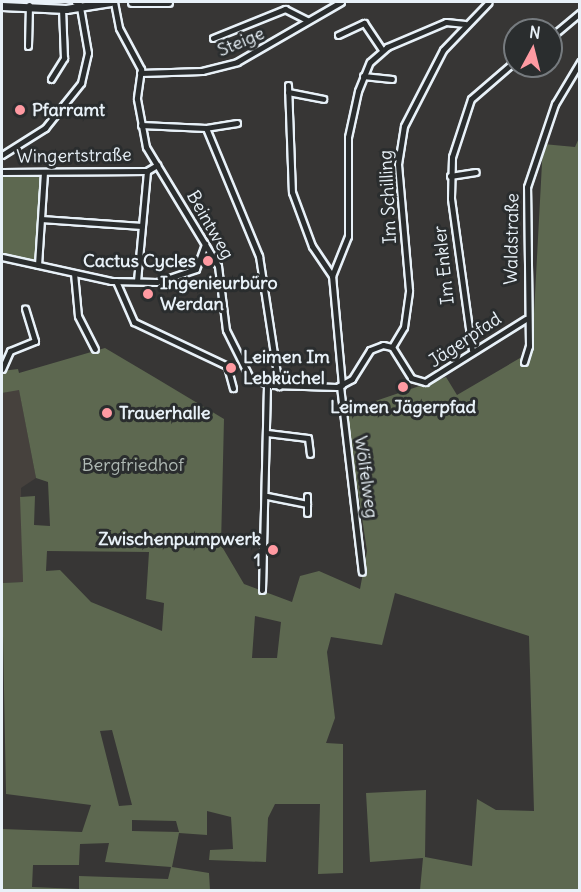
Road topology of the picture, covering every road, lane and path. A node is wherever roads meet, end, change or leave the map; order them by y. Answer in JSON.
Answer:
{"nodes":[{"id":1,"x":110,"y":2,"type":"edge"},
{"id":2,"x":114,"y":2,"type":"edge"},
{"id":3,"x":132,"y":2,"type":"edge"},
{"id":4,"x":168,"y":2,"type":"edge"},
{"id":5,"x":341,"y":2,"type":"edge"},
{"id":6,"x":489,"y":2,"type":"edge"},
{"id":7,"x":78,"y":3,"type":"edge"},
{"id":8,"x":93,"y":3,"type":"edge"},
{"id":9,"x":29,"y":5,"type":"junction"},
{"id":10,"x":2,"y":6,"type":"edge"},
{"id":11,"x":62,"y":9,"type":"junction"},
{"id":12,"x":579,"y":13,"type":"edge"},
{"id":13,"x":307,"y":20,"type":"junction"},
{"id":14,"x":465,"y":24,"type":"junction"},
{"id":15,"x":563,"y":27,"type":"edge"},
{"id":16,"x":338,"y":35,"type":"dead end"},
{"id":17,"x":213,"y":38,"type":"dead end"},
{"id":18,"x":28,"y":46,"type":"dead end"},
{"id":19,"x":382,"y":50,"type":"junction"},
{"id":20,"x":579,"y":62,"type":"edge"},
{"id":21,"x":503,"y":70,"type":"edge"},
{"id":22,"x":140,"y":73,"type":"junction"},
{"id":23,"x":363,"y":76,"type":"junction"},
{"id":24,"x":51,"y":79,"type":"dead end"},
{"id":25,"x":392,"y":79,"type":"dead end"},
{"id":26,"x":323,"y":99,"type":"dead end"},
{"id":27,"x":237,"y":123,"type":"dead end"},
{"id":28,"x":141,"y":125,"type":"junction"},
{"id":29,"x":206,"y":128,"type":"junction"},
{"id":30,"x":2,"y":155,"type":"edge"},
{"id":31,"x":157,"y":165,"type":"junction"},
{"id":32,"x":147,"y":171,"type":"junction"},
{"id":33,"x":2,"y":172,"type":"edge"},
{"id":34,"x":44,"y":173,"type":"junction"},
{"id":35,"x":476,"y":176,"type":"dead end"},
{"id":36,"x":450,"y":177,"type":"junction"},
{"id":37,"x":41,"y":219,"type":"junction"},
{"id":38,"x":142,"y":226,"type":"junction"},
{"id":39,"x":205,"y":244,"type":"junction"},
{"id":40,"x":2,"y":257,"type":"edge"},
{"id":41,"x":38,"y":265,"type":"junction"},
{"id":42,"x":74,"y":273,"type":"junction"},
{"id":43,"x":332,"y":276,"type":"junction"},
{"id":44,"x":137,"y":281,"type":"junction"},
{"id":45,"x":116,"y":282,"type":"junction"},
{"id":46,"x":25,"y":308,"type":"dead end"},
{"id":47,"x":526,"y":319,"type":"junction"},
{"id":48,"x":392,"y":347,"type":"junction"},
{"id":49,"x":95,"y":349,"type":"dead end"},
{"id":50,"x":472,"y":350,"type":"junction"},
{"id":51,"x":524,"y":362,"type":"dead end"},
{"id":52,"x":2,"y":369,"type":"edge"},
{"id":53,"x":267,"y":384,"type":"junction"},
{"id":54,"x":279,"y":386,"type":"junction"},
{"id":55,"x":341,"y":386,"type":"junction"},
{"id":56,"x":233,"y":388,"type":"dead end"},
{"id":57,"x":267,"y":433,"type":"junction"},
{"id":58,"x":310,"y":454,"type":"dead end"},
{"id":59,"x":267,"y":496,"type":"junction"},
{"id":60,"x":307,"y":496,"type":"dead end"},
{"id":61,"x":307,"y":504,"type":"junction"},
{"id":62,"x":307,"y":513,"type":"dead end"},
{"id":63,"x":362,"y":572,"type":"dead end"},
{"id":64,"x":262,"y":590,"type":"dead end"}],
"edges":[{"from":1,"to":8,"type":"street"},
{"from":2,"to":22,"type":"street","name":"Beintweg"},
{"from":3,"to":4,"type":"street"},
{"from":5,"to":13,"type":"street","name":"Steige"},
{"from":6,"to":14,"type":"street","name":"Im Schilling"},
{"from":7,"to":8,"type":"street"},
{"from":7,"to":11,"type":"street"},
{"from":7,"to":30,"type":"street"},
{"from":9,"to":10,"type":"street"},
{"from":9,"to":11,"type":"street"},
{"from":9,"to":18,"type":"street"},
{"from":11,"to":24,"type":"street"},
{"from":12,"to":15,"type":"street"},
{"from":13,"to":17,"type":"street"},
{"from":13,"to":22,"type":"street","name":"Steige"},
{"from":14,"to":19,"type":"street"},
{"from":14,"to":48,"type":"street","name":"Im Schilling"},
{"from":16,"to":19,"type":"street"},
{"from":19,"to":23,"type":"street"},
{"from":20,"to":47,"type":"street","name":"Waldstraße"},
{"from":21,"to":36,"type":"street","name":"Im Enkler"},
{"from":22,"to":28,"type":"street","name":"Beintweg"},
{"from":23,"to":25,"type":"street"},
{"from":23,"to":43,"type":"street"},
{"from":26,"to":43,"type":"street"},
{"from":27,"to":29,"type":"street"},
{"from":28,"to":29,"type":"street"},
{"from":28,"to":31,"type":"street","name":"Beintweg"},
{"from":29,"to":54,"type":"street"},
{"from":31,"to":32,"type":"street"},
{"from":31,"to":39,"type":"street","name":"Beintweg"},
{"from":32,"to":34,"type":"street","name":"Wingertstraße"},
{"from":32,"to":38,"type":"street"},
{"from":33,"to":34,"type":"street","name":"Wingertstraße"},
{"from":34,"to":37,"type":"street"},
{"from":35,"to":36,"type":"street"},
{"from":36,"to":50,"type":"street","name":"Im Enkler"},
{"from":37,"to":38,"type":"street"},
{"from":37,"to":41,"type":"street"},
{"from":38,"to":44,"type":"street"},
{"from":39,"to":44,"type":"street"},
{"from":39,"to":53,"type":"street","name":"Beintweg"},
{"from":40,"to":41,"type":"street"},
{"from":41,"to":42,"type":"street"},
{"from":42,"to":45,"type":"street"},
{"from":42,"to":49,"type":"street"},
{"from":43,"to":55,"type":"street","name":"Wölfelweg"},
{"from":44,"to":45,"type":"street"},
{"from":45,"to":56,"type":"street"},
{"from":46,"to":52,"type":"street"},
{"from":47,"to":50,"type":"street","name":"Jägerpfad"},
{"from":47,"to":51,"type":"street","name":"Jägerpfad"},
{"from":48,"to":50,"type":"street","name":"Jägerpfad"},
{"from":48,"to":55,"type":"street"},
{"from":53,"to":54,"type":"street","name":"Beintweg"},
{"from":53,"to":57,"type":"street"},
{"from":54,"to":55,"type":"street","name":"Beintweg"},
{"from":55,"to":63,"type":"street","name":"Wölfelweg"},
{"from":57,"to":58,"type":"street"},
{"from":57,"to":59,"type":"street"},
{"from":59,"to":61,"type":"street"},
{"from":59,"to":64,"type":"street"},
{"from":60,"to":61,"type":"street"},
{"from":61,"to":62,"type":"street"}]}
